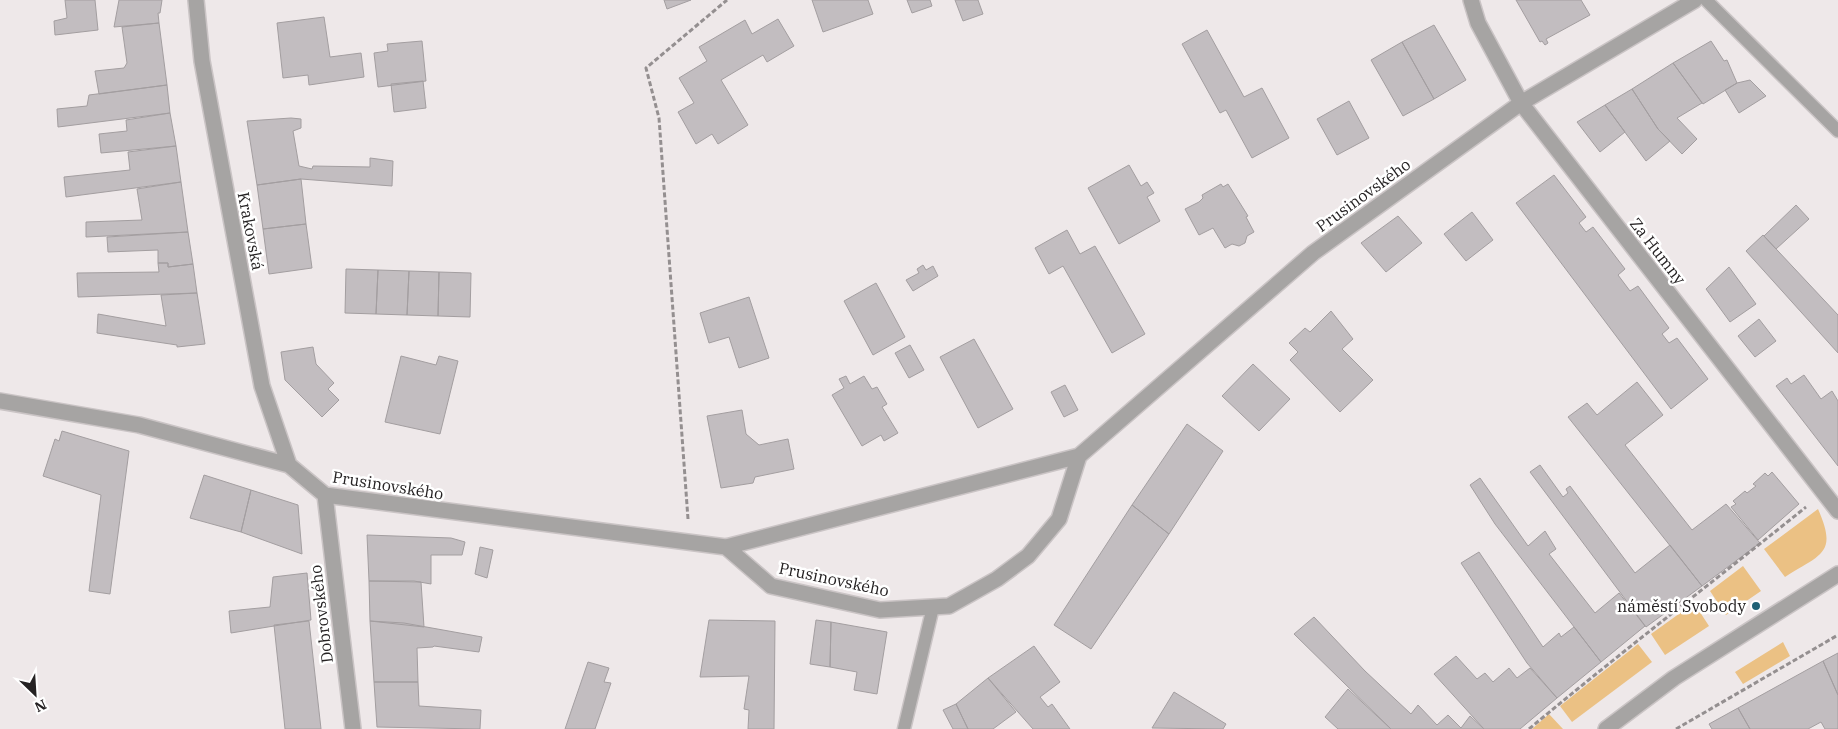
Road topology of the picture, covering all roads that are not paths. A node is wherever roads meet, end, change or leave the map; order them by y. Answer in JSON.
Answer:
{"nodes":[{"id":1,"x":196,"y":0,"type":"edge"},
{"id":2,"x":1471,"y":0,"type":"edge"},
{"id":3,"x":1695,"y":0,"type":"edge"},
{"id":4,"x":1706,"y":0,"type":"edge"},
{"id":5,"x":1520,"y":103,"type":"junction"},
{"id":6,"x":1838,"y":131,"type":"edge"},
{"id":7,"x":0,"y":401,"type":"edge"},
{"id":8,"x":1079,"y":456,"type":"junction"},
{"id":9,"x":289,"y":465,"type":"junction"},
{"id":10,"x":325,"y":495,"type":"junction"},
{"id":11,"x":1838,"y":511,"type":"edge"},
{"id":12,"x":726,"y":547,"type":"junction"},
{"id":13,"x":1838,"y":574,"type":"edge"},
{"id":14,"x":933,"y":607,"type":"junction"},
{"id":15,"x":352,"y":729,"type":"edge"},
{"id":16,"x":904,"y":729,"type":"edge"},
{"id":17,"x":1606,"y":729,"type":"edge"}],
"edges":[{"from":1,"to":9,"type":"street","name":"Krakovská"},
{"from":2,"to":5,"type":"street","name":"Za Humny"},
{"from":3,"to":5,"type":"street","name":"Prusinovského"},
{"from":4,"to":6,"type":"lane"},
{"from":5,"to":8,"type":"street","name":"Prusinovského"},
{"from":5,"to":11,"type":"street","name":"Za Humny"},
{"from":7,"to":9,"type":"street","name":"Prusinovského"},
{"from":8,"to":12,"type":"street","name":"Prusinovského"},
{"from":8,"to":14,"type":"street","name":"Prusinovského"},
{"from":9,"to":10,"type":"street","name":"Prusinovského"},
{"from":10,"to":12,"type":"street","name":"Prusinovského"},
{"from":10,"to":15,"type":"street","name":"Dobrovského"},
{"from":12,"to":14,"type":"street","name":"Prusinovského"},
{"from":13,"to":17,"type":"street"},
{"from":14,"to":16,"type":"lane"}]}
